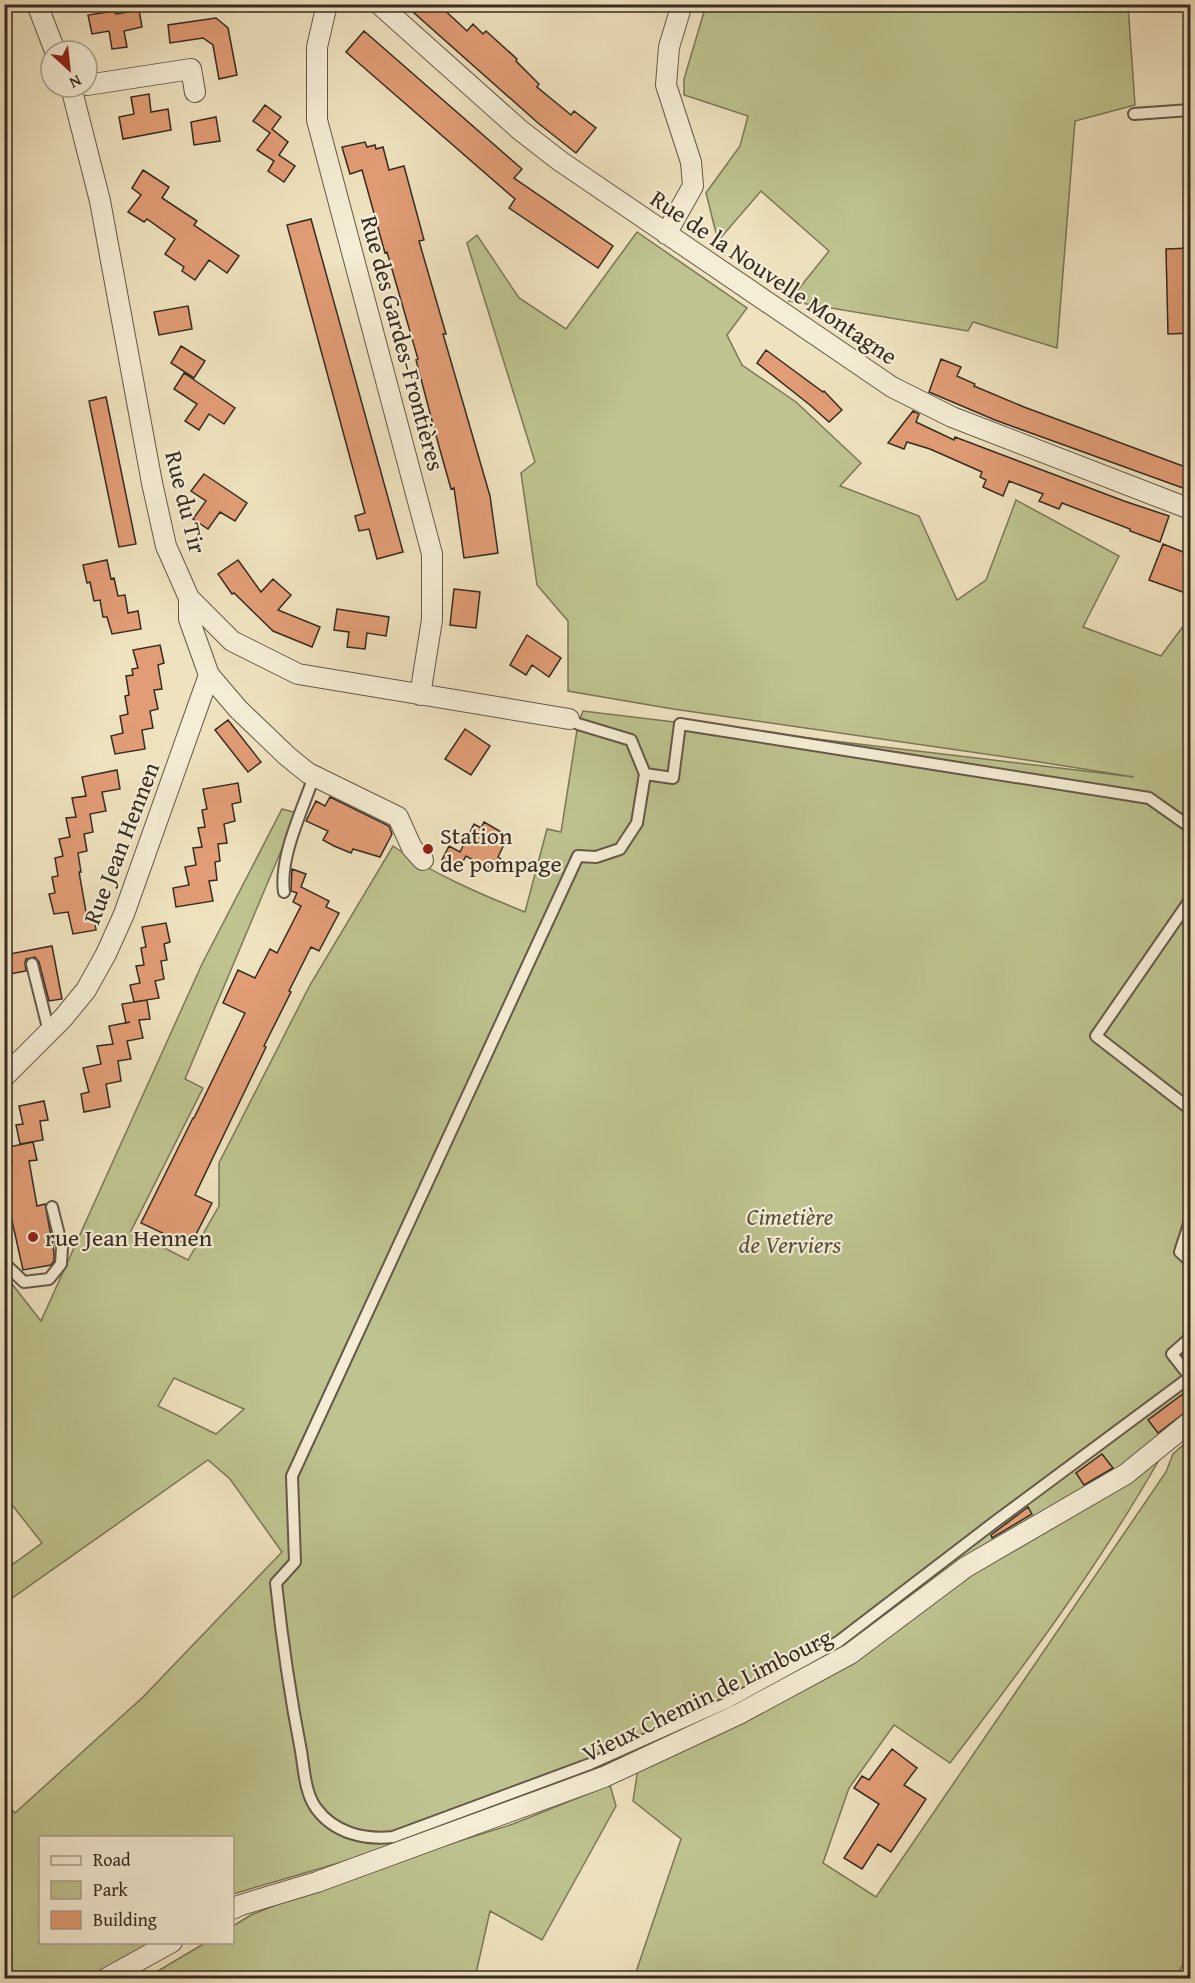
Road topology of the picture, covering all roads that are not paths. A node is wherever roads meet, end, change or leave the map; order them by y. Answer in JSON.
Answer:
{"nodes":[{"id":1,"x":38,"y":4,"type":"edge"},
{"id":2,"x":327,"y":4,"type":"edge"},
{"id":3,"x":379,"y":4,"type":"edge"},
{"id":4,"x":682,"y":4,"type":"edge"},
{"id":5,"x":51,"y":39,"type":"edge"},
{"id":6,"x":99,"y":83,"type":"edge"},
{"id":7,"x":195,"y":92,"type":"dead end"},
{"id":8,"x":75,"y":99,"type":"edge"},
{"id":9,"x":1191,"y":110,"type":"edge"},
{"id":10,"x":1134,"y":114,"type":"dead end"},
{"id":11,"x":666,"y":234,"type":"junction"},
{"id":12,"x":1191,"y":509,"type":"edge"},
{"id":13,"x":189,"y":598,"type":"junction"},
{"id":14,"x":209,"y":675,"type":"junction"},
{"id":15,"x":420,"y":695,"type":"junction"},
{"id":16,"x":569,"y":719,"type":"joint"},
{"id":17,"x":645,"y":774,"type":"junction"},
{"id":18,"x":314,"y":776,"type":"junction"},
{"id":19,"x":1191,"y":827,"type":"edge"},
{"id":20,"x":423,"y":860,"type":"dead end"},
{"id":21,"x":284,"y":892,"type":"dead end"},
{"id":22,"x":1191,"y":900,"type":"edge"},
{"id":23,"x":32,"y":964,"type":"dead end"},
{"id":24,"x":49,"y":1032,"type":"junction"},
{"id":25,"x":4,"y":1077,"type":"edge"},
{"id":26,"x":1191,"y":1109,"type":"edge"},
{"id":27,"x":52,"y":1208,"type":"dead end"},
{"id":28,"x":1191,"y":1221,"type":"edge"},
{"id":29,"x":1191,"y":1261,"type":"edge"},
{"id":30,"x":4,"y":1263,"type":"edge"},
{"id":31,"x":1191,"y":1338,"type":"edge"},
{"id":32,"x":1191,"y":1422,"type":"edge"},
{"id":33,"x":234,"y":1908,"type":"edge"},
{"id":34,"x":168,"y":1944,"type":"edge"},
{"id":35,"x":107,"y":1978,"type":"edge"}],
"edges":[{"from":1,"to":5,"type":"street"},
{"from":2,"to":15,"type":"street","name":"Rue des Gardes-Frontières"},
{"from":3,"to":11,"type":"street","name":"Rue de la Nouvelle Montagne"},
{"from":4,"to":11,"type":"street"},
{"from":6,"to":7,"type":"street"},
{"from":8,"to":13,"type":"street","name":"Rue du Tir"},
{"from":9,"to":10,"type":"lane"},
{"from":11,"to":12,"type":"street","name":"Rue de la Nouvelle Montagne"},
{"from":13,"to":14,"type":"street"},
{"from":13,"to":15,"type":"street","name":"Rue du Tir"},
{"from":14,"to":18,"type":"street"},
{"from":14,"to":24,"type":"street","name":"Rue Jean Hennen"},
{"from":15,"to":16,"type":"street","name":"Rue du Tir"},
{"from":16,"to":17,"type":"lane"},
{"from":17,"to":19,"type":"lane"},
{"from":17,"to":31,"type":"lane"},
{"from":18,"to":20,"type":"street"},
{"from":18,"to":21,"type":"lane"},
{"from":22,"to":26,"type":"lane"},
{"from":23,"to":24,"type":"lane"},
{"from":24,"to":25,"type":"street","name":"Rue Jean Hennen"},
{"from":27,"to":30,"type":"lane"},
{"from":28,"to":29,"type":"lane"},
{"from":32,"to":33,"type":"street","name":"Vieux Chemin de Limbourg"},
{"from":34,"to":35,"type":"street"}]}
